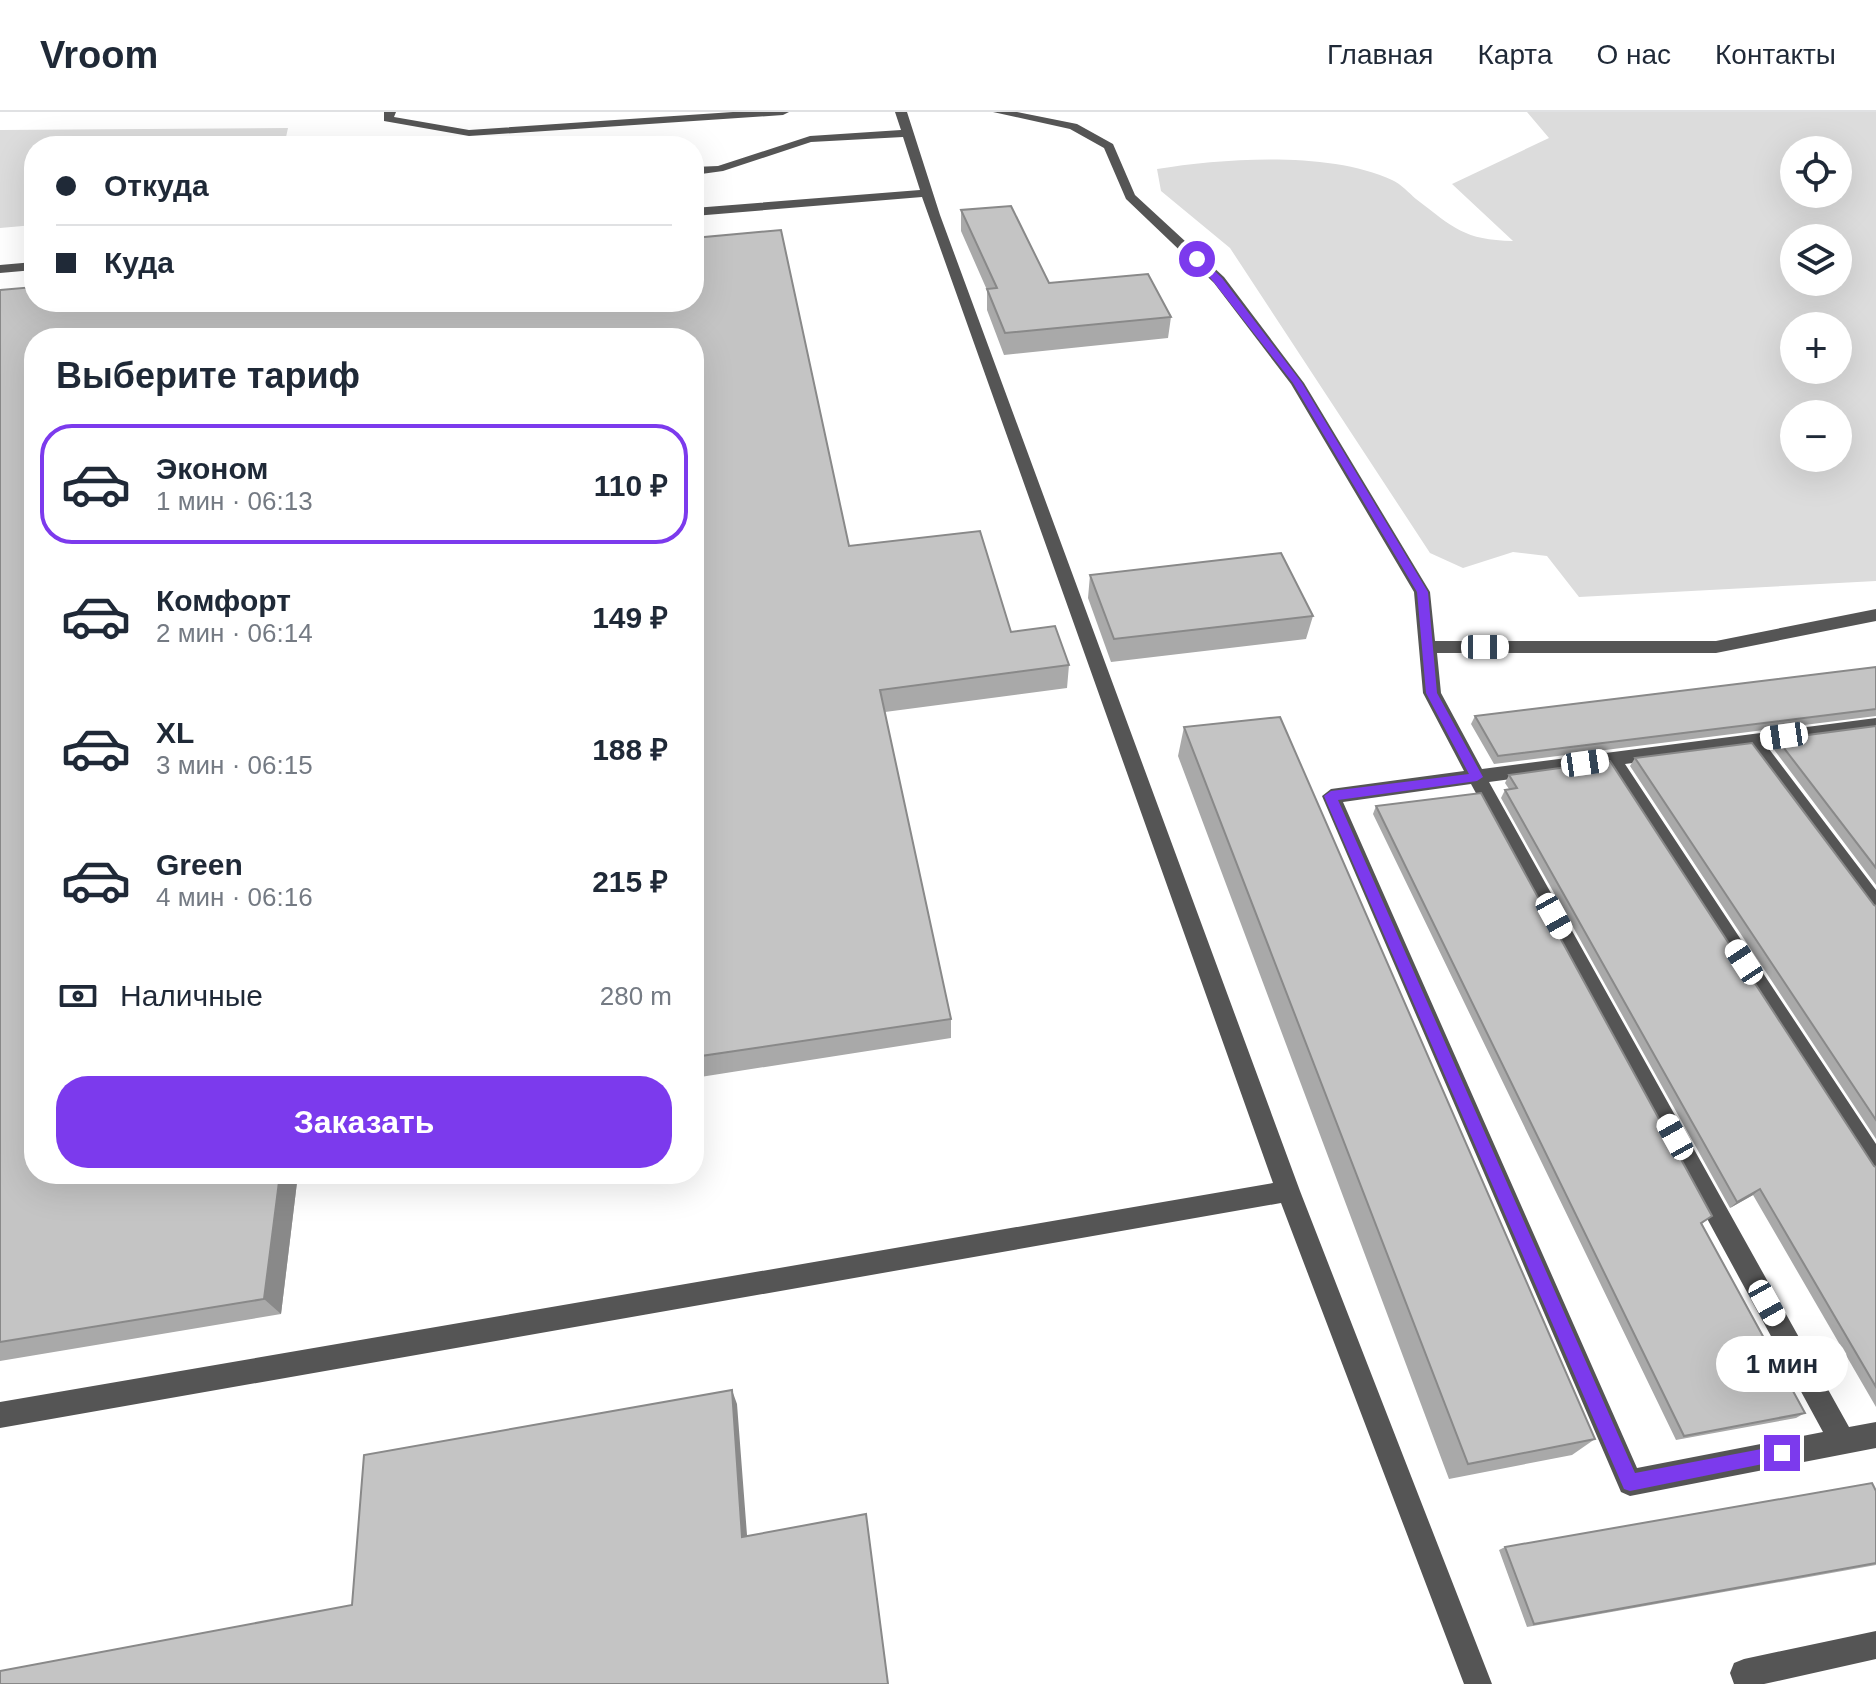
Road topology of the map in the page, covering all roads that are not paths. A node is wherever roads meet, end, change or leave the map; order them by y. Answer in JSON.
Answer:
{"nodes":[{"id":1,"x":390,"y":112,"type":"edge"},
{"id":2,"x":783,"y":112,"type":"edge"},
{"id":3,"x":901,"y":112,"type":"edge"},
{"id":4,"x":999,"y":112,"type":"edge"},
{"id":5,"x":469,"y":133,"type":"junction"},
{"id":6,"x":908,"y":133,"type":"junction"},
{"id":7,"x":469,"y":136,"type":"edge"},
{"id":8,"x":704,"y":170,"type":"edge"},
{"id":9,"x":928,"y":193,"type":"junction"},
{"id":10,"x":704,"y":211,"type":"edge"},
{"id":11,"x":24,"y":267,"type":"edge"},
{"id":12,"x":0,"y":269,"type":"edge"},
{"id":13,"x":1876,"y":615,"type":"edge"},
{"id":14,"x":1427,"y":647,"type":"junction"},
{"id":15,"x":1876,"y":724,"type":"edge"},
{"id":16,"x":1753,"y":741,"type":"junction"},
{"id":17,"x":1612,"y":759,"type":"junction"},
{"id":18,"x":1477,"y":777,"type":"junction"},
{"id":19,"x":1876,"y":905,"type":"edge"},
{"id":20,"x":1876,"y":1164,"type":"edge"},
{"id":21,"x":1288,"y":1191,"type":"junction"},
{"id":22,"x":0,"y":1415,"type":"edge"},
{"id":23,"x":1875,"y":1437,"type":"edge"},
{"id":24,"x":1843,"y":1442,"type":"junction"},
{"id":25,"x":1876,"y":1645,"type":"edge"},
{"id":26,"x":1478,"y":1684,"type":"edge"},
{"id":27,"x":1750,"y":1684,"type":"edge"}],
"edges":[{"from":1,"to":5,"type":"lane"},
{"from":2,"to":5,"type":"lane"},
{"from":3,"to":6,"type":"lane"},
{"from":4,"to":14,"type":"lane"},
{"from":5,"to":7,"type":"lane"},
{"from":6,"to":8,"type":"lane"},
{"from":6,"to":9,"type":"lane"},
{"from":9,"to":10,"type":"lane"},
{"from":9,"to":21,"type":"lane"},
{"from":11,"to":12,"type":"lane"},
{"from":13,"to":14,"type":"lane"},
{"from":14,"to":18,"type":"lane"},
{"from":15,"to":16,"type":"lane"},
{"from":16,"to":17,"type":"lane"},
{"from":16,"to":19,"type":"lane"},
{"from":17,"to":18,"type":"lane"},
{"from":17,"to":20,"type":"lane"},
{"from":18,"to":24,"type":"lane"},
{"from":18,"to":24,"type":"lane"},
{"from":21,"to":22,"type":"lane"},
{"from":21,"to":26,"type":"lane"},
{"from":23,"to":24,"type":"lane"},
{"from":25,"to":27,"type":"lane"}]}
